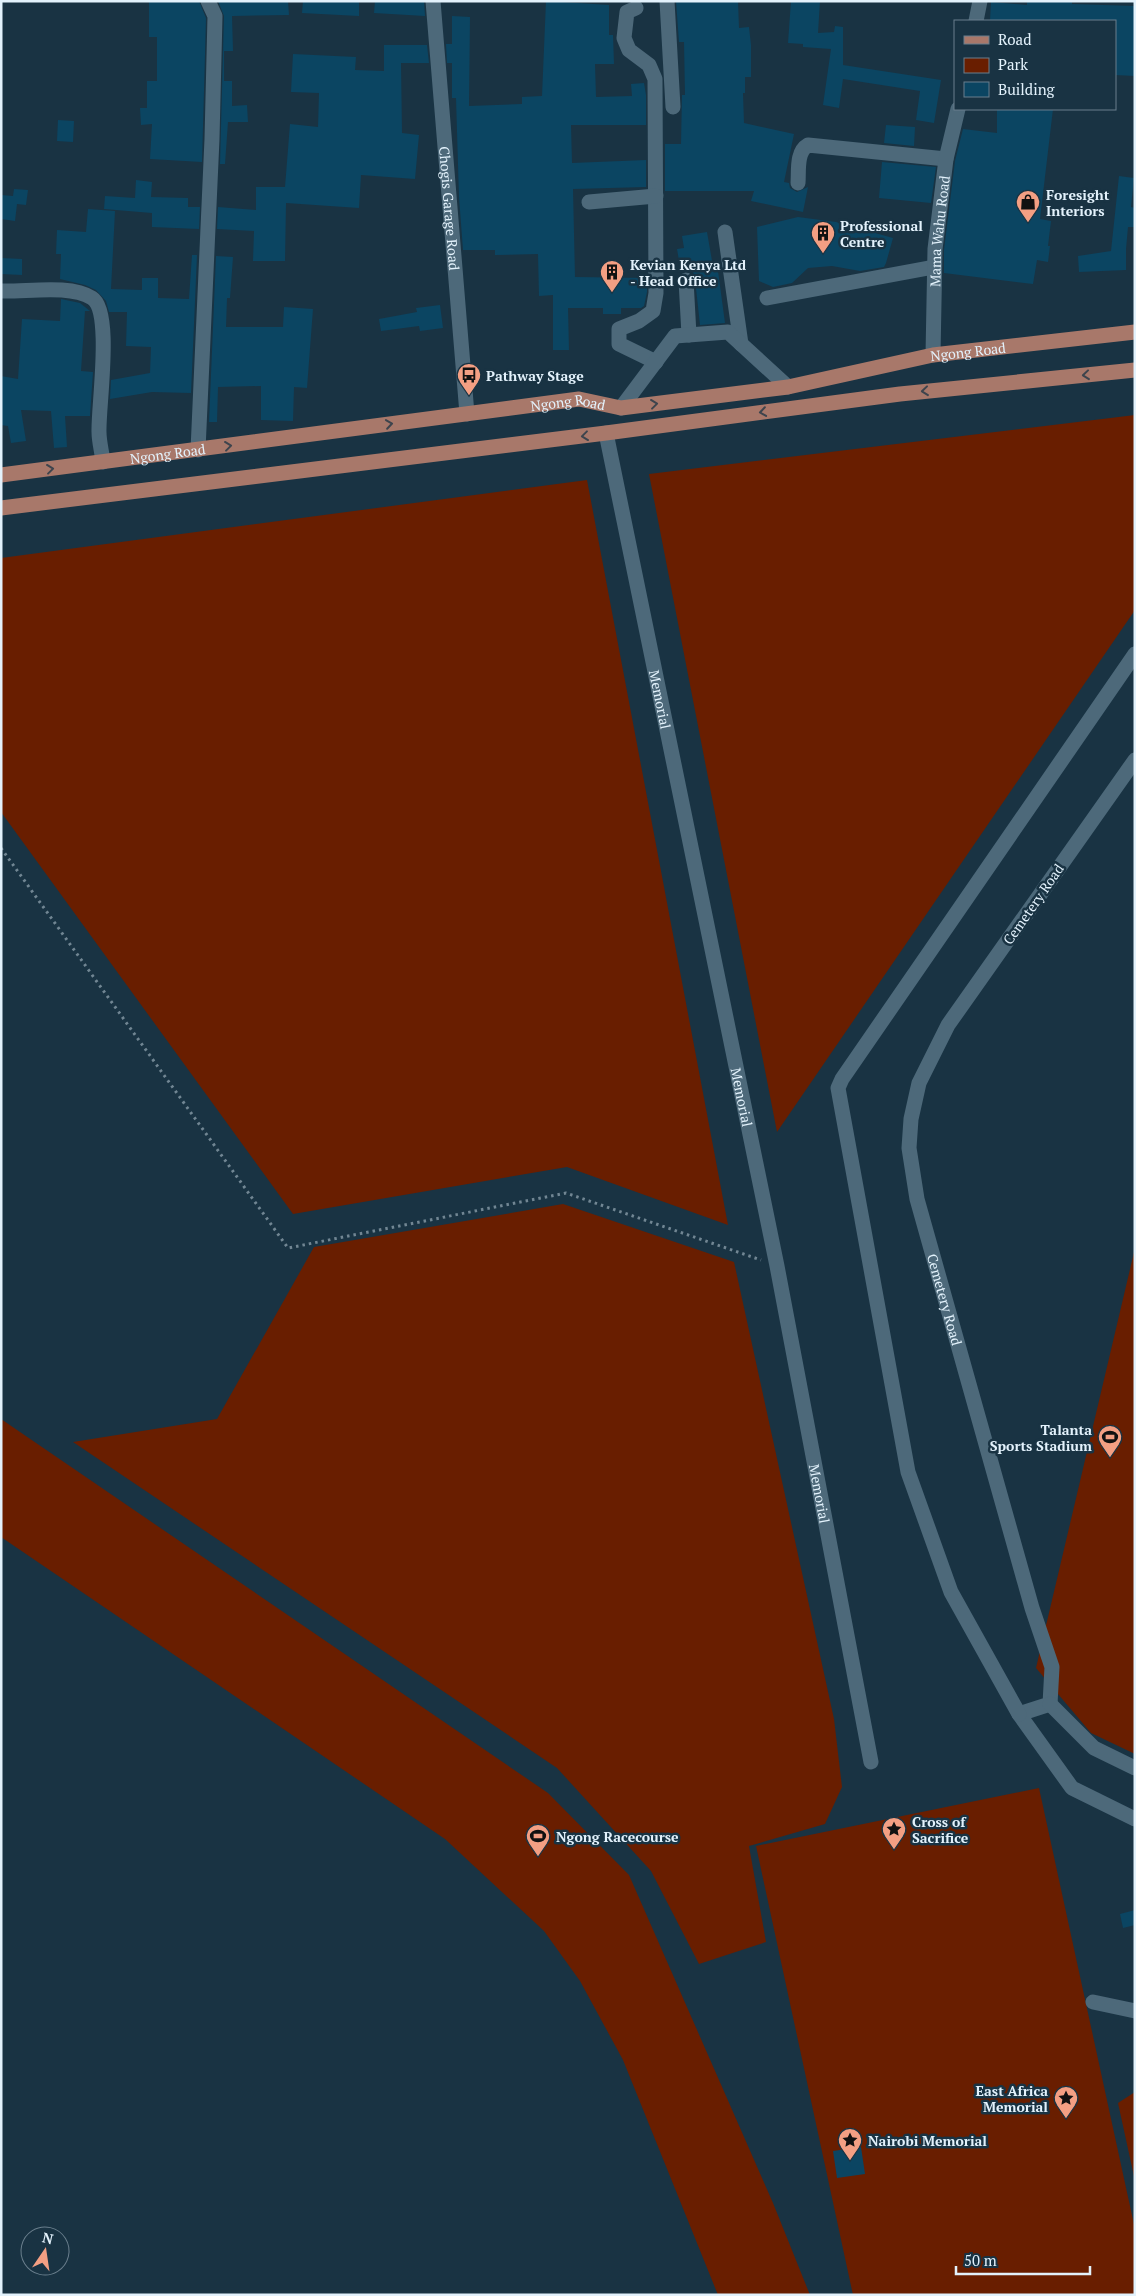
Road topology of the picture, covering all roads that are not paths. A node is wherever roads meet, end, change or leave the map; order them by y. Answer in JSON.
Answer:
{"nodes":[{"id":1,"x":208,"y":1,"type":"edge"},
{"id":2,"x":432,"y":1,"type":"edge"},
{"id":3,"x":667,"y":1,"type":"edge"},
{"id":4,"x":980,"y":1,"type":"edge"},
{"id":5,"x":636,"y":8,"type":"dead end"},
{"id":6,"x":976,"y":20,"type":"edge"},
{"id":7,"x":673,"y":107,"type":"dead end"},
{"id":8,"x":958,"y":110,"type":"edge"},
{"id":9,"x":946,"y":159,"type":"junction"},
{"id":10,"x":798,"y":183,"type":"dead end"},
{"id":11,"x":656,"y":196,"type":"junction"},
{"id":12,"x":588,"y":202,"type":"dead end"},
{"id":13,"x":725,"y":232,"type":"dead end"},
{"id":14,"x":934,"y":267,"type":"junction"},
{"id":15,"x":686,"y":280,"type":"dead end"},
{"id":16,"x":1,"y":291,"type":"edge"},
{"id":17,"x":767,"y":298,"type":"dead end"},
{"id":18,"x":1135,"y":332,"type":"edge"},
{"id":19,"x":689,"y":335,"type":"junction"},
{"id":20,"x":740,"y":344,"type":"junction"},
{"id":21,"x":933,"y":356,"type":"junction"},
{"id":22,"x":656,"y":362,"type":"junction"},
{"id":23,"x":1135,"y":370,"type":"edge"},
{"id":24,"x":788,"y":387,"type":"junction"},
{"id":25,"x":621,"y":408,"type":"junction"},
{"id":26,"x":467,"y":414,"type":"junction"},
{"id":27,"x":606,"y":433,"type":"junction"},
{"id":28,"x":198,"y":450,"type":"junction"},
{"id":29,"x":103,"y":462,"type":"junction"},
{"id":30,"x":1,"y":475,"type":"edge"},
{"id":31,"x":1,"y":508,"type":"edge"},
{"id":32,"x":1135,"y":654,"type":"edge"},
{"id":33,"x":1135,"y":760,"type":"edge"},
{"id":34,"x":1050,"y":1704,"type":"junction"},
{"id":35,"x":1019,"y":1714,"type":"junction"},
{"id":36,"x":871,"y":1762,"type":"dead end"},
{"id":37,"x":1135,"y":1768,"type":"edge"},
{"id":38,"x":1135,"y":1819,"type":"edge"},
{"id":39,"x":1093,"y":2002,"type":"dead end"},
{"id":40,"x":1135,"y":2011,"type":"edge"}],
"edges":[{"from":1,"to":28,"type":"street"},
{"from":2,"to":26,"type":"street","name":"Chogis Garage Road"},
{"from":3,"to":7,"type":"street"},
{"from":4,"to":6,"type":"street"},
{"from":5,"to":11,"type":"street"},
{"from":8,"to":9,"type":"street","name":"Mama Wahu Road"},
{"from":9,"to":10,"type":"street"},
{"from":9,"to":14,"type":"street","name":"Mama Wahu Road"},
{"from":11,"to":12,"type":"street"},
{"from":11,"to":22,"type":"street"},
{"from":13,"to":20,"type":"street"},
{"from":14,"to":17,"type":"street"},
{"from":14,"to":21,"type":"street","name":"Mama Wahu Road"},
{"from":15,"to":19,"type":"street"},
{"from":16,"to":29,"type":"street"},
{"from":18,"to":21,"type":"main road","name":"Ngong Road"},
{"from":19,"to":20,"type":"street"},
{"from":19,"to":22,"type":"street"},
{"from":20,"to":24,"type":"street"},
{"from":21,"to":24,"type":"main road","name":"Ngong Road"},
{"from":22,"to":25,"type":"street"},
{"from":23,"to":27,"type":"main road","name":"Ngong Road","one_way":true},
{"from":25,"to":24,"type":"main road","name":"Ngong Road","one_way":true},
{"from":25,"to":26,"type":"main road","name":"Ngong Road"},
{"from":28,"to":26,"type":"main road","name":"Ngong Road","one_way":true},
{"from":27,"to":31,"type":"main road","name":"Ngong Road","one_way":true},
{"from":27,"to":36,"type":"street","name":"Memorial"},
{"from":28,"to":29,"type":"main road","name":"Ngong Road"},
{"from":30,"to":29,"type":"main road","name":"Ngong Road","one_way":true},
{"from":32,"to":35,"type":"street"},
{"from":33,"to":34,"type":"street","name":"Cemetery Road"},
{"from":34,"to":35,"type":"street"},
{"from":34,"to":37,"type":"street"},
{"from":35,"to":38,"type":"street"},
{"from":39,"to":40,"type":"street"}]}
